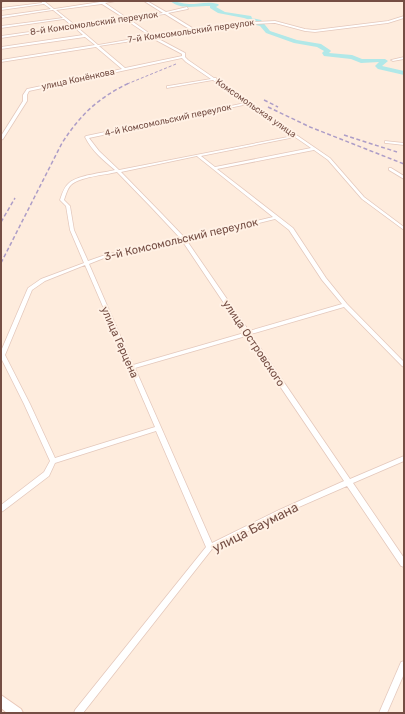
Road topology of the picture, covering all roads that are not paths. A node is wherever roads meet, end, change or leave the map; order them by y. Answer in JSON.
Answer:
{"nodes":[{"id":1,"x":115,"y":1,"type":"edge"},
{"id":2,"x":145,"y":1,"type":"edge"},
{"id":3,"x":44,"y":2,"type":"edge"},
{"id":4,"x":101,"y":2,"type":"edge"},
{"id":5,"x":187,"y":8,"type":"dead end"},
{"id":6,"x":1,"y":9,"type":"edge"},
{"id":7,"x":54,"y":10,"type":"junction"},
{"id":8,"x":166,"y":13,"type":"junction"},
{"id":9,"x":1,"y":17,"type":"edge"},
{"id":10,"x":404,"y":17,"type":"edge"},
{"id":11,"x":64,"y":18,"type":"junction"},
{"id":12,"x":127,"y":19,"type":"junction"},
{"id":13,"x":394,"y":21,"type":"junction"},
{"id":14,"x":404,"y":22,"type":"edge"},
{"id":15,"x":74,"y":26,"type":"junction"},
{"id":16,"x":1,"y":27,"type":"edge"},
{"id":17,"x":194,"y":30,"type":"junction"},
{"id":18,"x":86,"y":36,"type":"junction"},
{"id":19,"x":153,"y":36,"type":"junction"},
{"id":20,"x":1,"y":37,"type":"edge"},
{"id":21,"x":97,"y":45,"type":"junction"},
{"id":22,"x":1,"y":48,"type":"edge"},
{"id":23,"x":183,"y":57,"type":"junction"},
{"id":24,"x":404,"y":58,"type":"edge"},
{"id":25,"x":393,"y":60,"type":"dead end"},
{"id":26,"x":1,"y":61,"type":"edge"},
{"id":27,"x":124,"y":70,"type":"junction"},
{"id":28,"x":215,"y":79,"type":"junction"},
{"id":29,"x":168,"y":88,"type":"dead end"},
{"id":30,"x":249,"y":103,"type":"junction"},
{"id":31,"x":296,"y":136,"type":"junction"},
{"id":32,"x":87,"y":137,"type":"joint"},
{"id":33,"x":1,"y":139,"type":"edge"},
{"id":34,"x":386,"y":142,"type":"dead end"},
{"id":35,"x":404,"y":144,"type":"edge"},
{"id":36,"x":314,"y":149,"type":"junction"},
{"id":37,"x":199,"y":156,"type":"junction"},
{"id":38,"x":215,"y":168,"type":"junction"},
{"id":39,"x":390,"y":169,"type":"dead end"},
{"id":40,"x":118,"y":171,"type":"junction"},
{"id":41,"x":404,"y":178,"type":"edge"},
{"id":42,"x":276,"y":217,"type":"junction"},
{"id":43,"x":404,"y":229,"type":"edge"},
{"id":44,"x":184,"y":240,"type":"junction"},
{"id":45,"x":86,"y":264,"type":"junction"},
{"id":46,"x":345,"y":305,"type":"junction"},
{"id":47,"x":249,"y":334,"type":"junction"},
{"id":48,"x":404,"y":365,"type":"edge"},
{"id":49,"x":132,"y":367,"type":"junction"},
{"id":50,"x":158,"y":428,"type":"junction"},
{"id":51,"x":404,"y":458,"type":"edge"},
{"id":52,"x":54,"y":461,"type":"junction"},
{"id":53,"x":349,"y":483,"type":"junction"},
{"id":54,"x":1,"y":509,"type":"edge"},
{"id":55,"x":210,"y":547,"type":"junction"},
{"id":56,"x":404,"y":564,"type":"edge"},
{"id":57,"x":404,"y":665,"type":"edge"},
{"id":58,"x":1,"y":701,"type":"edge"},
{"id":59,"x":17,"y":713,"type":"edge"},
{"id":60,"x":78,"y":713,"type":"edge"},
{"id":61,"x":383,"y":713,"type":"edge"}],
"edges":[{"from":1,"to":4,"type":"street"},
{"from":2,"to":8,"type":"street"},
{"from":3,"to":6,"type":"street"},
{"from":3,"to":7,"type":"street"},
{"from":4,"to":7,"type":"street"},
{"from":4,"to":12,"type":"street","name":"Комсомольская улица"},
{"from":5,"to":8,"type":"street","name":"8-й Комсомольский переулок"},
{"from":7,"to":9,"type":"street"},
{"from":7,"to":11,"type":"street"},
{"from":8,"to":12,"type":"street","name":"8-й Комсомольский переулок"},
{"from":8,"to":17,"type":"street"},
{"from":10,"to":13,"type":"street","name":"7-й Комсомольский переулок"},
{"from":11,"to":15,"type":"street"},
{"from":11,"to":16,"type":"street"},
{"from":12,"to":15,"type":"street","name":"8-й Комсомольский переулок"},
{"from":12,"to":19,"type":"street","name":"Комсомольская улица"},
{"from":13,"to":14,"type":"street"},
{"from":13,"to":17,"type":"street","name":"7-й Комсомольский переулок"},
{"from":15,"to":18,"type":"street"},
{"from":15,"to":20,"type":"street","name":"8-й Комсомольский переулок"},
{"from":17,"to":19,"type":"street","name":"7-й Комсомольский переулок"},
{"from":18,"to":21,"type":"street"},
{"from":18,"to":22,"type":"street"},
{"from":19,"to":21,"type":"street","name":"7-й Комсомольский переулок"},
{"from":19,"to":23,"type":"street","name":"Комсомольская улица"},
{"from":21,"to":26,"type":"street","name":"7-й Комсомольский переулок"},
{"from":21,"to":27,"type":"street"},
{"from":23,"to":27,"type":"street","name":"улица Конёнкова"},
{"from":23,"to":28,"type":"street","name":"Комсомольская улица"},
{"from":24,"to":25,"type":"street"},
{"from":27,"to":33,"type":"street","name":"улица Конёнкова"},
{"from":28,"to":29,"type":"street"},
{"from":28,"to":30,"type":"street","name":"Комсомольская улица"},
{"from":30,"to":31,"type":"street","name":"Комсомольская улица"},
{"from":30,"to":32,"type":"street","name":"4-й Комсомольский переулок"},
{"from":31,"to":36,"type":"street","name":"Комсомольская улица"},
{"from":31,"to":37,"type":"street"},
{"from":32,"to":40,"type":"street","name":"улица Островского"},
{"from":34,"to":35,"type":"street"},
{"from":36,"to":38,"type":"street"},
{"from":36,"to":43,"type":"street","name":"Комсомольская улица"},
{"from":37,"to":38,"type":"street"},
{"from":37,"to":40,"type":"street"},
{"from":38,"to":42,"type":"street"},
{"from":39,"to":41,"type":"street"},
{"from":40,"to":44,"type":"street","name":"улица Островского"},
{"from":40,"to":45,"type":"street","name":"улица Герцена"},
{"from":42,"to":44,"type":"street","name":"3-й Комсомольский переулок"},
{"from":42,"to":46,"type":"street"},
{"from":44,"to":45,"type":"street","name":"3-й Комсомольский переулок"},
{"from":44,"to":47,"type":"street","name":"улица Островского"},
{"from":45,"to":49,"type":"street","name":"улица Герцена"},
{"from":45,"to":52,"type":"street","name":"3-й Комсомольский переулок"},
{"from":46,"to":47,"type":"street"},
{"from":46,"to":48,"type":"street"},
{"from":47,"to":49,"type":"street"},
{"from":47,"to":53,"type":"street","name":"улица Островского"},
{"from":49,"to":50,"type":"street","name":"улица Герцена"},
{"from":50,"to":52,"type":"street"},
{"from":50,"to":55,"type":"street","name":"улица Герцена"},
{"from":51,"to":53,"type":"street","name":"улица Баумана"},
{"from":52,"to":54,"type":"street"},
{"from":53,"to":55,"type":"street","name":"улица Баумана"},
{"from":53,"to":56,"type":"street","name":"улица Островского"},
{"from":55,"to":60,"type":"street","name":"улица Баумана"},
{"from":57,"to":61,"type":"street"},
{"from":58,"to":59,"type":"main road"}]}
